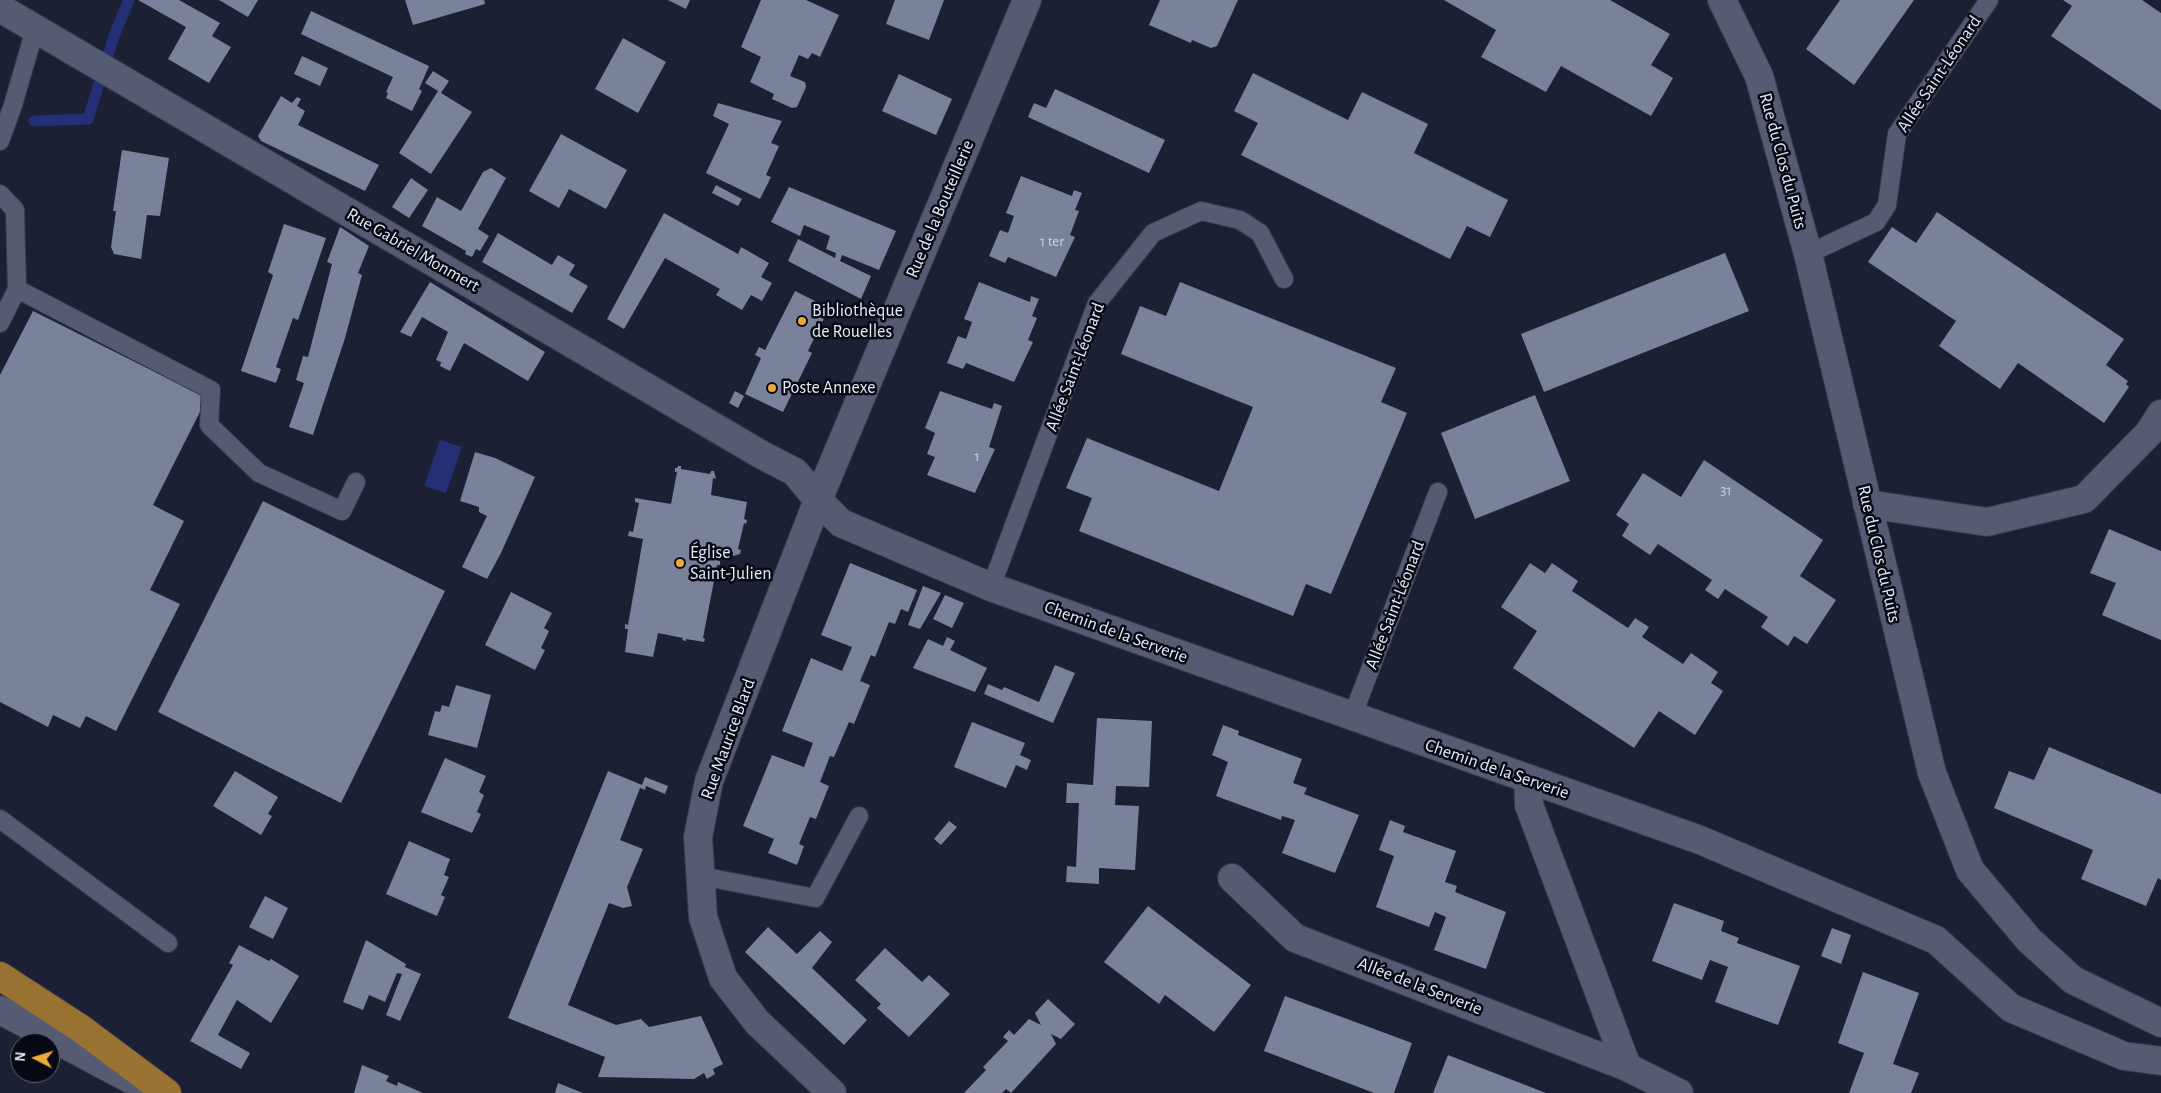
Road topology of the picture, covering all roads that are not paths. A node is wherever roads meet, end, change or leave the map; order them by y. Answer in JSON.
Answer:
{"nodes":[{"id":1,"x":1027,"y":0,"type":"edge"},
{"id":2,"x":1722,"y":0,"type":"edge"},
{"id":3,"x":1989,"y":0,"type":"edge"},
{"id":4,"x":0,"y":8,"type":"edge"},
{"id":5,"x":35,"y":28,"type":"junction"},
{"id":6,"x":0,"y":141,"type":"edge"},
{"id":7,"x":0,"y":194,"type":"edge"},
{"id":8,"x":1808,"y":254,"type":"junction"},
{"id":9,"x":1284,"y":280,"type":"dead end"},
{"id":10,"x":16,"y":289,"type":"junction"},
{"id":11,"x":0,"y":323,"type":"edge"},
{"id":12,"x":2161,"y":414,"type":"edge"},
{"id":13,"x":356,"y":482,"type":"dead end"},
{"id":14,"x":1438,"y":492,"type":"dead end"},
{"id":15,"x":818,"y":500,"type":"junction"},
{"id":16,"x":1867,"y":504,"type":"junction"},
{"id":17,"x":991,"y":587,"type":"junction"},
{"id":18,"x":1352,"y":717,"type":"junction"},
{"id":19,"x":1528,"y":780,"type":"junction"},
{"id":20,"x":859,"y":816,"type":"dead end"},
{"id":21,"x":0,"y":819,"type":"edge"},
{"id":22,"x":700,"y":876,"type":"junction"},
{"id":23,"x":1232,"y":878,"type":"dead end"},
{"id":24,"x":168,"y":943,"type":"dead end"},
{"id":25,"x":0,"y":976,"type":"edge"},
{"id":26,"x":0,"y":1010,"type":"edge"},
{"id":27,"x":2161,"y":1023,"type":"edge"},
{"id":28,"x":2161,"y":1061,"type":"edge"},
{"id":29,"x":1627,"y":1067,"type":"junction"},
{"id":30,"x":156,"y":1093,"type":"edge"},
{"id":31,"x":168,"y":1093,"type":"edge"},
{"id":32,"x":832,"y":1093,"type":"edge"},
{"id":33,"x":1679,"y":1093,"type":"edge"}],
"edges":[{"from":1,"to":15,"type":"street","name":"Rue de la Bouteillerie"},
{"from":2,"to":8,"type":"street","name":"Rue du Clos du Puits"},
{"from":3,"to":8,"type":"lane","name":"Allée Saint-Léonard"},
{"from":4,"to":5,"type":"street","name":"Rue Gabriel Monmert"},
{"from":5,"to":6,"type":"lane"},
{"from":5,"to":15,"type":"street","name":"Rue Gabriel Monmert"},
{"from":7,"to":10,"type":"lane"},
{"from":8,"to":16,"type":"street","name":"Rue du Clos du Puits"},
{"from":9,"to":17,"type":"lane","name":"Allée Saint-Léonard"},
{"from":10,"to":11,"type":"lane"},
{"from":10,"to":13,"type":"lane"},
{"from":12,"to":16,"type":"street"},
{"from":14,"to":18,"type":"lane","name":"Allée Saint-Léonard"},
{"from":15,"to":17,"type":"street","name":"Chemin de la Serverie"},
{"from":15,"to":22,"type":"street","name":"Rue Maurice Blard"},
{"from":16,"to":27,"type":"street","name":"Rue du Clos du Puits"},
{"from":17,"to":18,"type":"street","name":"Chemin de la Serverie"},
{"from":18,"to":19,"type":"street","name":"Chemin de la Serverie"},
{"from":19,"to":28,"type":"street","name":"Chemin de la Serverie"},
{"from":19,"to":29,"type":"street"},
{"from":20,"to":22,"type":"lane"},
{"from":21,"to":24,"type":"lane"},
{"from":22,"to":32,"type":"street","name":"Rue Maurice Blard"},
{"from":23,"to":29,"type":"street","name":"Allée de la Serverie"},
{"from":25,"to":31,"type":"highway"},
{"from":26,"to":30,"type":"street"},
{"from":29,"to":33,"type":"street","name":"Allée de la Serverie"}]}
